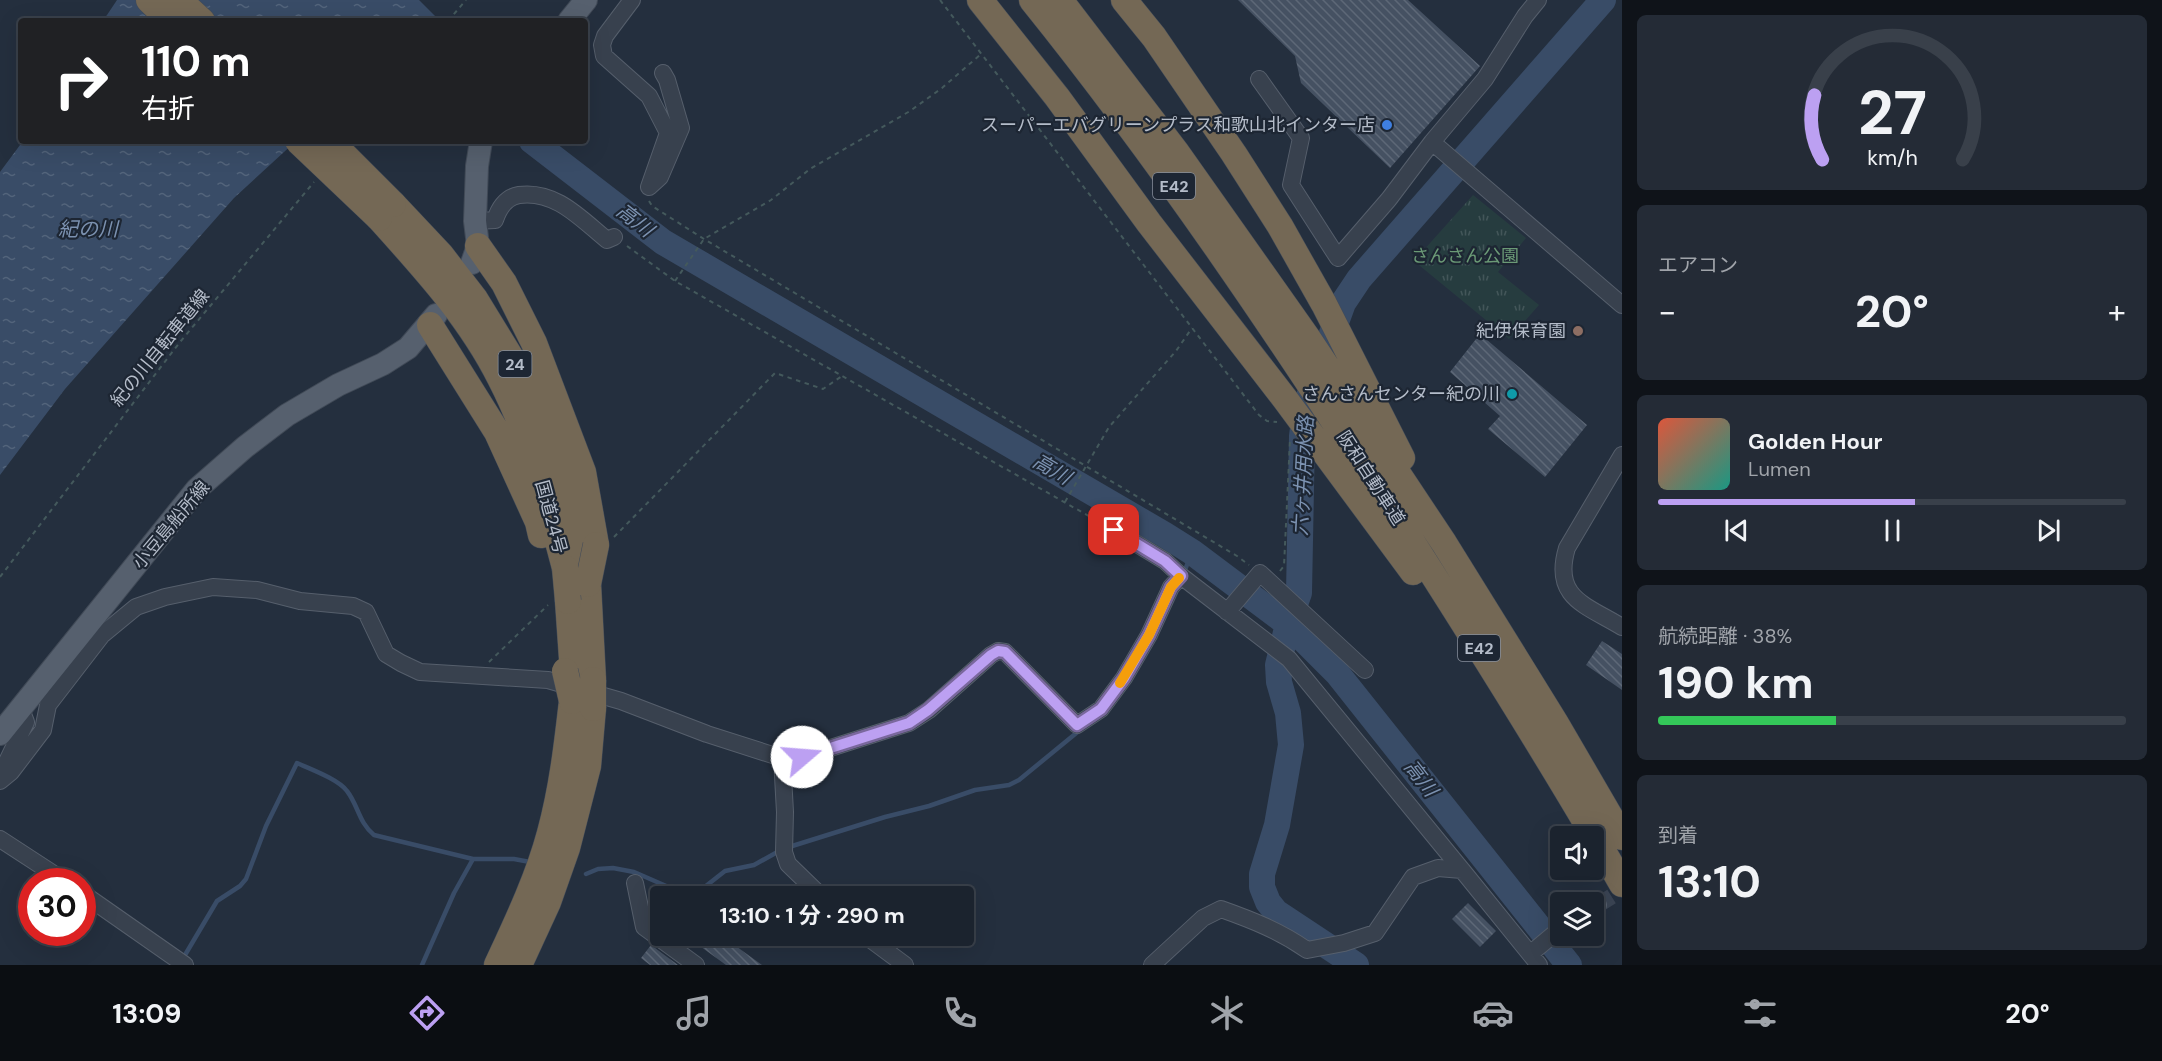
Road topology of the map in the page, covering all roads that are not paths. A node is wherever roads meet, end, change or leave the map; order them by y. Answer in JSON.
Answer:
{"nodes":[{"id":1,"x":149,"y":0,"type":"edge"},
{"id":2,"x":179,"y":0,"type":"edge"},
{"id":3,"x":586,"y":0,"type":"edge"},
{"id":4,"x":632,"y":0,"type":"edge"},
{"id":5,"x":981,"y":0,"type":"edge"},
{"id":6,"x":1124,"y":0,"type":"edge"},
{"id":7,"x":1538,"y":0,"type":"edge"},
{"id":8,"x":1049,"y":4,"type":"edge"},
{"id":9,"x":168,"y":18,"type":"edge"},
{"id":10,"x":199,"y":18,"type":"edge"},
{"id":11,"x":571,"y":18,"type":"edge"},
{"id":12,"x":663,"y":73,"type":"dead end"},
{"id":13,"x":1259,"y":79,"type":"dead end"},
{"id":14,"x":1432,"y":142,"type":"junction"},
{"id":15,"x":302,"y":144,"type":"edge"},
{"id":16,"x":332,"y":144,"type":"edge"},
{"id":17,"x":481,"y":144,"type":"edge"},
{"id":18,"x":386,"y":211,"type":"junction"},
{"id":19,"x":614,"y":237,"type":"road end"},
{"id":20,"x":475,"y":243,"type":"junction"},
{"id":21,"x":1622,"y":304,"type":"edge"},
{"id":22,"x":433,"y":320,"type":"joint"},
{"id":23,"x":1622,"y":455,"type":"edge"},
{"id":24,"x":1114,"y":530,"type":"road end"},
{"id":25,"x":1444,"y":543,"type":"junction"},
{"id":26,"x":572,"y":575,"type":"junction"},
{"id":27,"x":1181,"y":576,"type":"junction"},
{"id":28,"x":1231,"y":608,"type":"junction"},
{"id":29,"x":1622,"y":627,"type":"edge"},
{"id":30,"x":1365,"y":670,"type":"dead end"},
{"id":31,"x":577,"y":675,"type":"junction"},
{"id":32,"x":582,"y":704,"type":"junction"},
{"id":33,"x":21,"y":709,"type":"junction"},
{"id":34,"x":0,"y":734,"type":"edge"},
{"id":35,"x":1536,"y":739,"type":"junction"},
{"id":36,"x":782,"y":758,"type":"junction"},
{"id":37,"x":0,"y":776,"type":"edge"},
{"id":38,"x":0,"y":781,"type":"edge"},
{"id":39,"x":1622,"y":837,"type":"edge"},
{"id":40,"x":0,"y":839,"type":"edge"},
{"id":41,"x":45,"y":868,"type":"edge"},
{"id":42,"x":1462,"y":870,"type":"junction"},
{"id":43,"x":634,"y":883,"type":"dead end"},
{"id":44,"x":1622,"y":884,"type":"edge"},
{"id":45,"x":811,"y":886,"type":"edge"},
{"id":46,"x":96,"y":903,"type":"edge"},
{"id":47,"x":1550,"y":940,"type":"edge"},
{"id":48,"x":879,"y":946,"type":"edge"},
{"id":49,"x":1535,"y":956,"type":"edge"},
{"id":50,"x":185,"y":965,"type":"edge"},
{"id":51,"x":497,"y":965,"type":"edge"},
{"id":52,"x":519,"y":965,"type":"edge"},
{"id":53,"x":696,"y":965,"type":"edge"},
{"id":54,"x":905,"y":965,"type":"edge"},
{"id":55,"x":1152,"y":965,"type":"edge"}],
"edges":[{"from":1,"to":9,"type":"highway"},
{"from":2,"to":10,"type":"highway"},
{"from":3,"to":11,"type":"main road"},
{"from":4,"to":12,"type":"street"},
{"from":5,"to":35,"type":"highway"},
{"from":6,"to":25,"type":"highway"},
{"from":7,"to":14,"type":"street"},
{"from":8,"to":25,"type":"highway","name":"阪和自動車道","number":"E42"},
{"from":8,"to":35,"type":"highway","name":"阪和自動車道","number":"E42"},
{"from":13,"to":14,"type":"street"},
{"from":14,"to":21,"type":"street"},
{"from":15,"to":18,"type":"highway","name":"国道24号","number":"24","bridge":true},
{"from":16,"to":18,"type":"highway","name":"国道24号","number":"24","bridge":true},
{"from":17,"to":20,"type":"main road"},
{"from":18,"to":26,"type":"highway","name":"国道24号","number":"24"},
{"from":19,"to":20,"type":"street"},
{"from":20,"to":26,"type":"highway","number":"24"},
{"from":22,"to":26,"type":"highway","number":"24"},
{"from":22,"to":33,"type":"main road","name":"小豆島船所線"},
{"from":23,"to":29,"type":"street"},
{"from":24,"to":27,"type":"street"},
{"from":25,"to":39,"type":"highway","name":"阪和自動車道","number":"E42"},
{"from":26,"to":31,"type":"highway","number":"24"},
{"from":26,"to":31,"type":"highway","name":"国道24号","number":"24"},
{"from":27,"to":28,"type":"street"},
{"from":27,"to":36,"type":"street"},
{"from":28,"to":30,"type":"street"},
{"from":28,"to":42,"type":"street"},
{"from":31,"to":32,"type":"highway","number":"24","bridge":true},
{"from":32,"to":51,"type":"highway","number":"24"},
{"from":32,"to":52,"type":"highway","number":"24"},
{"from":33,"to":34,"type":"main road","name":"小豆島船所線"},
{"from":33,"to":37,"type":"street"},
{"from":35,"to":44,"type":"highway","name":"阪和自動車道","number":"E42"},
{"from":36,"to":38,"type":"street"},
{"from":36,"to":45,"type":"street"},
{"from":40,"to":41,"type":"street"},
{"from":42,"to":49,"type":"street"},
{"from":42,"to":55,"type":"street"},
{"from":43,"to":53,"type":"street"},
{"from":46,"to":50,"type":"street"},
{"from":47,"to":49,"type":"street"},
{"from":48,"to":54,"type":"street"}]}
